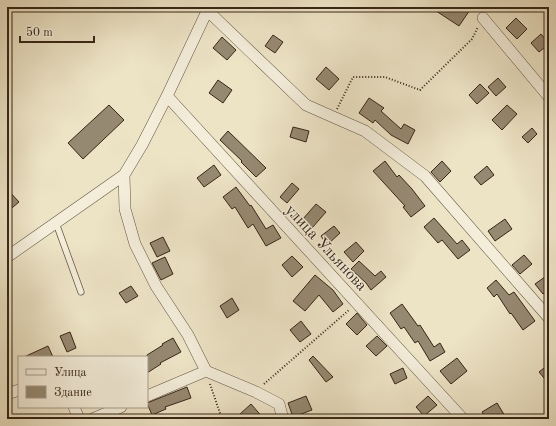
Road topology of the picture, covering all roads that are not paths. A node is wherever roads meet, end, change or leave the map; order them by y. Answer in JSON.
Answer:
{"nodes":[{"id":1,"x":209,"y":9,"type":"edge"},
{"id":2,"x":483,"y":18,"type":"road end"},
{"id":3,"x":167,"y":96,"type":"junction"},
{"id":4,"x":549,"y":97,"type":"edge"},
{"id":5,"x":124,"y":175,"type":"junction"},
{"id":6,"x":56,"y":223,"type":"junction"},
{"id":7,"x":7,"y":257,"type":"edge"},
{"id":8,"x":81,"y":292,"type":"dead end"},
{"id":9,"x":549,"y":318,"type":"edge"},
{"id":10,"x":206,"y":371,"type":"junction"},
{"id":11,"x":18,"y":390,"type":"edge"},
{"id":12,"x":7,"y":394,"type":"edge"},
{"id":13,"x":148,"y":396,"type":"edge"},
{"id":14,"x":74,"y":408,"type":"edge"},
{"id":15,"x":119,"y":408,"type":"edge"},
{"id":16,"x":79,"y":419,"type":"edge"},
{"id":17,"x":92,"y":419,"type":"edge"},
{"id":18,"x":283,"y":419,"type":"edge"},
{"id":19,"x":463,"y":419,"type":"edge"}],
"edges":[{"from":1,"to":3,"type":"street"},
{"from":1,"to":9,"type":"street"},
{"from":2,"to":4,"type":"street"},
{"from":3,"to":5,"type":"street"},
{"from":3,"to":19,"type":"street","name":"улица Ульянова"},
{"from":5,"to":6,"type":"street"},
{"from":5,"to":10,"type":"street"},
{"from":6,"to":7,"type":"street"},
{"from":6,"to":8,"type":"lane"},
{"from":10,"to":13,"type":"street"},
{"from":10,"to":18,"type":"street"},
{"from":11,"to":12,"type":"street"},
{"from":14,"to":16,"type":"street"},
{"from":15,"to":17,"type":"street"}]}
